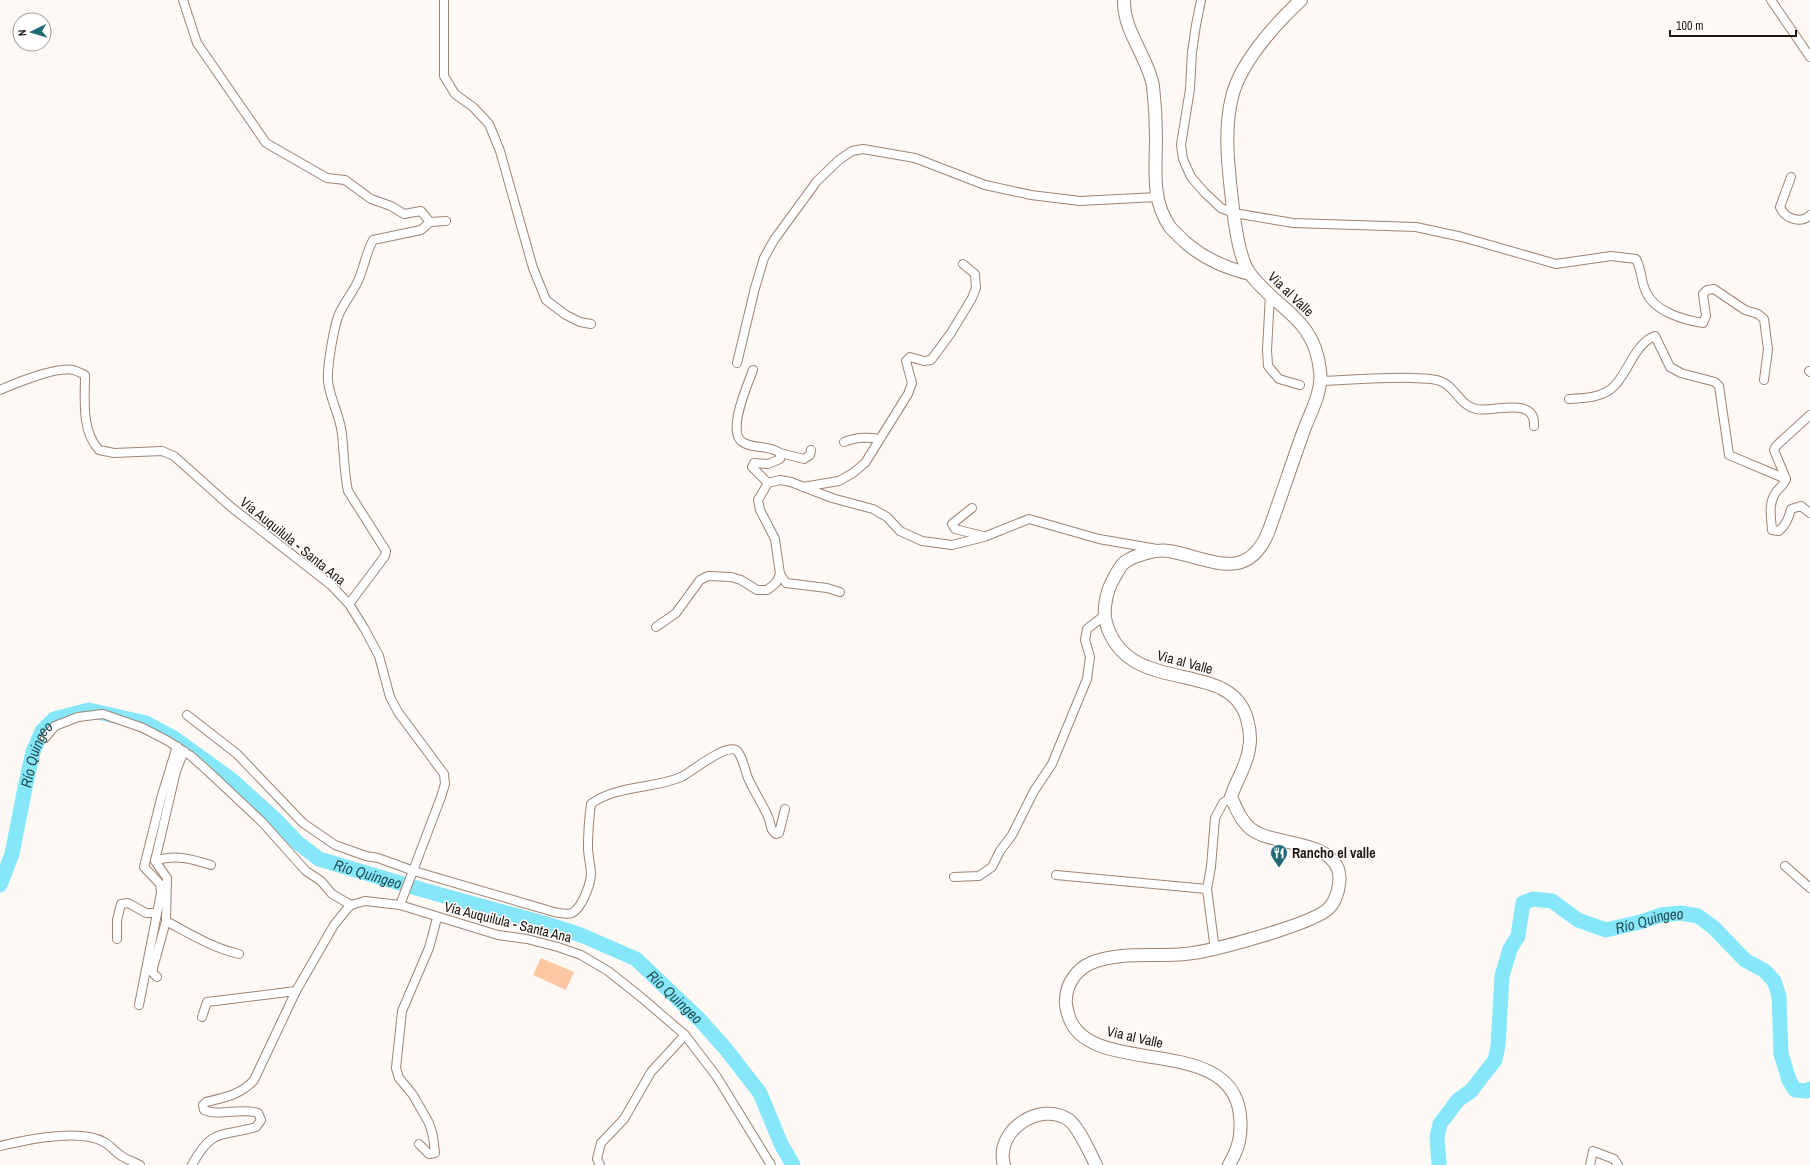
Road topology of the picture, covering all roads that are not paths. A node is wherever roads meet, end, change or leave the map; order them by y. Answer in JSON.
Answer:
{"nodes":[{"id":1,"x":183,"y":0,"type":"edge"},
{"id":2,"x":444,"y":0,"type":"edge"},
{"id":3,"x":1124,"y":0,"type":"edge"},
{"id":4,"x":1201,"y":0,"type":"edge"},
{"id":5,"x":1302,"y":0,"type":"edge"},
{"id":6,"x":1771,"y":0,"type":"edge"},
{"id":7,"x":1810,"y":57,"type":"edge"},
{"id":8,"x":1791,"y":177,"type":"dead end"},
{"id":9,"x":1158,"y":197,"type":"junction"},
{"id":10,"x":1234,"y":213,"type":"junction"},
{"id":11,"x":1810,"y":215,"type":"edge"},
{"id":12,"x":446,"y":221,"type":"dead end"},
{"id":13,"x":430,"y":222,"type":"junction"},
{"id":14,"x":963,"y":264,"type":"dead end"},
{"id":15,"x":1250,"y":274,"type":"junction"},
{"id":16,"x":1270,"y":294,"type":"junction"},
{"id":17,"x":591,"y":324,"type":"dead end"},
{"id":18,"x":737,"y":363,"type":"dead end"},
{"id":19,"x":753,"y":370,"type":"dead end"},
{"id":20,"x":1764,"y":380,"type":"dead end"},
{"id":21,"x":1321,"y":381,"type":"junction"},
{"id":22,"x":1300,"y":385,"type":"dead end"},
{"id":23,"x":0,"y":390,"type":"edge"},
{"id":24,"x":1569,"y":399,"type":"dead end"},
{"id":25,"x":1810,"y":416,"type":"edge"},
{"id":26,"x":1534,"y":426,"type":"dead end"},
{"id":27,"x":879,"y":439,"type":"junction"},
{"id":28,"x":844,"y":442,"type":"dead end"},
{"id":29,"x":811,"y":450,"type":"dead end"},
{"id":30,"x":780,"y":453,"type":"junction"},
{"id":31,"x":1786,"y":480,"type":"junction"},
{"id":32,"x":768,"y":483,"type":"junction"},
{"id":33,"x":803,"y":487,"type":"junction"},
{"id":34,"x":972,"y":508,"type":"dead end"},
{"id":35,"x":1810,"y":513,"type":"edge"},
{"id":36,"x":984,"y":537,"type":"junction"},
{"id":37,"x":1167,"y":551,"type":"junction"},
{"id":38,"x":780,"y":574,"type":"junction"},
{"id":39,"x":840,"y":592,"type":"dead end"},
{"id":40,"x":349,"y":604,"type":"junction"},
{"id":41,"x":1105,"y":615,"type":"junction"},
{"id":42,"x":656,"y":627,"type":"dead end"},
{"id":43,"x":187,"y":715,"type":"dead end"},
{"id":44,"x":45,"y":738,"type":"dead end"},
{"id":45,"x":180,"y":748,"type":"junction"},
{"id":46,"x":1231,"y":797,"type":"junction"},
{"id":47,"x":785,"y":808,"type":"dead end"},
{"id":48,"x":155,"y":861,"type":"junction"},
{"id":49,"x":211,"y":866,"type":"dead end"},
{"id":50,"x":1785,"y":866,"type":"dead end"},
{"id":51,"x":413,"y":873,"type":"junction"},
{"id":52,"x":1056,"y":876,"type":"dead end"},
{"id":53,"x":954,"y":877,"type":"dead end"},
{"id":54,"x":1810,"y":888,"type":"edge"},
{"id":55,"x":1208,"y":889,"type":"junction"},
{"id":56,"x":401,"y":901,"type":"junction"},
{"id":57,"x":351,"y":905,"type":"junction"},
{"id":58,"x":157,"y":913,"type":"junction"},
{"id":59,"x":437,"y":918,"type":"junction"},
{"id":60,"x":166,"y":921,"type":"junction"},
{"id":61,"x":118,"y":939,"type":"dead end"},
{"id":62,"x":1215,"y":950,"type":"junction"},
{"id":63,"x":239,"y":954,"type":"dead end"},
{"id":64,"x":157,"y":977,"type":"dead end"},
{"id":65,"x":296,"y":991,"type":"junction"},
{"id":66,"x":139,"y":1005,"type":"dead end"},
{"id":67,"x":202,"y":1017,"type":"dead end"},
{"id":68,"x":685,"y":1035,"type":"junction"},
{"id":69,"x":419,"y":1144,"type":"dead end"},
{"id":70,"x":0,"y":1146,"type":"edge"},
{"id":71,"x":140,"y":1165,"type":"edge"},
{"id":72,"x":192,"y":1165,"type":"edge"},
{"id":73,"x":600,"y":1165,"type":"edge"},
{"id":74,"x":771,"y":1165,"type":"edge"},
{"id":75,"x":1004,"y":1165,"type":"edge"},
{"id":76,"x":1096,"y":1165,"type":"edge"},
{"id":77,"x":1228,"y":1165,"type":"edge"},
{"id":78,"x":1590,"y":1165,"type":"edge"},
{"id":79,"x":1618,"y":1165,"type":"edge"}],
"edges":[{"from":1,"to":13,"type":"street"},
{"from":2,"to":17,"type":"street"},
{"from":3,"to":9,"type":"main road"},
{"from":4,"to":10,"type":"street"},
{"from":5,"to":10,"type":"main road","name":"Via al Valle"},
{"from":6,"to":7,"type":"street"},
{"from":8,"to":11,"type":"street"},
{"from":9,"to":15,"type":"main road"},
{"from":9,"to":18,"type":"street"},
{"from":10,"to":15,"type":"main road","name":"Via al Valle"},
{"from":10,"to":20,"type":"street"},
{"from":12,"to":13,"type":"street"},
{"from":13,"to":40,"type":"street"},
{"from":14,"to":27,"type":"street"},
{"from":15,"to":16,"type":"main road","name":"Via al Valle"},
{"from":16,"to":21,"type":"main road","name":"Via al Valle"},
{"from":16,"to":22,"type":"street"},
{"from":19,"to":30,"type":"street"},
{"from":21,"to":26,"type":"street"},
{"from":21,"to":37,"type":"main road","name":"Via al Valle"},
{"from":23,"to":40,"type":"street","name":"Vía Auquilula - Santa Ana"},
{"from":24,"to":31,"type":"street"},
{"from":25,"to":31,"type":"street"},
{"from":27,"to":28,"type":"street"},
{"from":27,"to":33,"type":"street"},
{"from":29,"to":30,"type":"street"},
{"from":30,"to":32,"type":"street"},
{"from":31,"to":35,"type":"street"},
{"from":32,"to":33,"type":"street"},
{"from":32,"to":38,"type":"street"},
{"from":33,"to":36,"type":"street"},
{"from":34,"to":36,"type":"street"},
{"from":36,"to":37,"type":"street"},
{"from":37,"to":41,"type":"main road","name":"Via al Valle"},
{"from":38,"to":39,"type":"street"},
{"from":38,"to":42,"type":"street"},
{"from":40,"to":51,"type":"street","name":"Vía Auquilula - Santa Ana"},
{"from":41,"to":46,"type":"main road","name":"Via al Valle"},
{"from":41,"to":53,"type":"street"},
{"from":43,"to":51,"type":"street"},
{"from":44,"to":45,"type":"street"},
{"from":45,"to":48,"type":"street"},
{"from":45,"to":57,"type":"street"},
{"from":45,"to":58,"type":"street"},
{"from":46,"to":55,"type":"street"},
{"from":46,"to":62,"type":"main road","name":"Via al Valle"},
{"from":47,"to":51,"type":"street"},
{"from":48,"to":49,"type":"street"},
{"from":48,"to":60,"type":"street"},
{"from":50,"to":54,"type":"street"},
{"from":51,"to":56,"type":"street","name":"Vía Auquilula - Santa Ana"},
{"from":52,"to":55,"type":"street"},
{"from":55,"to":62,"type":"street"},
{"from":56,"to":57,"type":"street"},
{"from":56,"to":59,"type":"street","name":"Vía Auquilula - Santa Ana"},
{"from":57,"to":65,"type":"street"},
{"from":58,"to":61,"type":"street"},
{"from":58,"to":66,"type":"street"},
{"from":59,"to":68,"type":"street","name":"Vía Auquilula - Santa Ana"},
{"from":59,"to":69,"type":"street"},
{"from":60,"to":63,"type":"street"},
{"from":60,"to":64,"type":"street"},
{"from":62,"to":77,"type":"main road","name":"Via al Valle"},
{"from":65,"to":67,"type":"street"},
{"from":65,"to":72,"type":"street"},
{"from":68,"to":73,"type":"street"},
{"from":68,"to":74,"type":"street","name":"Vía Auquilula - Santa Ana"},
{"from":70,"to":71,"type":"street"},
{"from":75,"to":76,"type":"main road"},
{"from":78,"to":79,"type":"street"}]}
